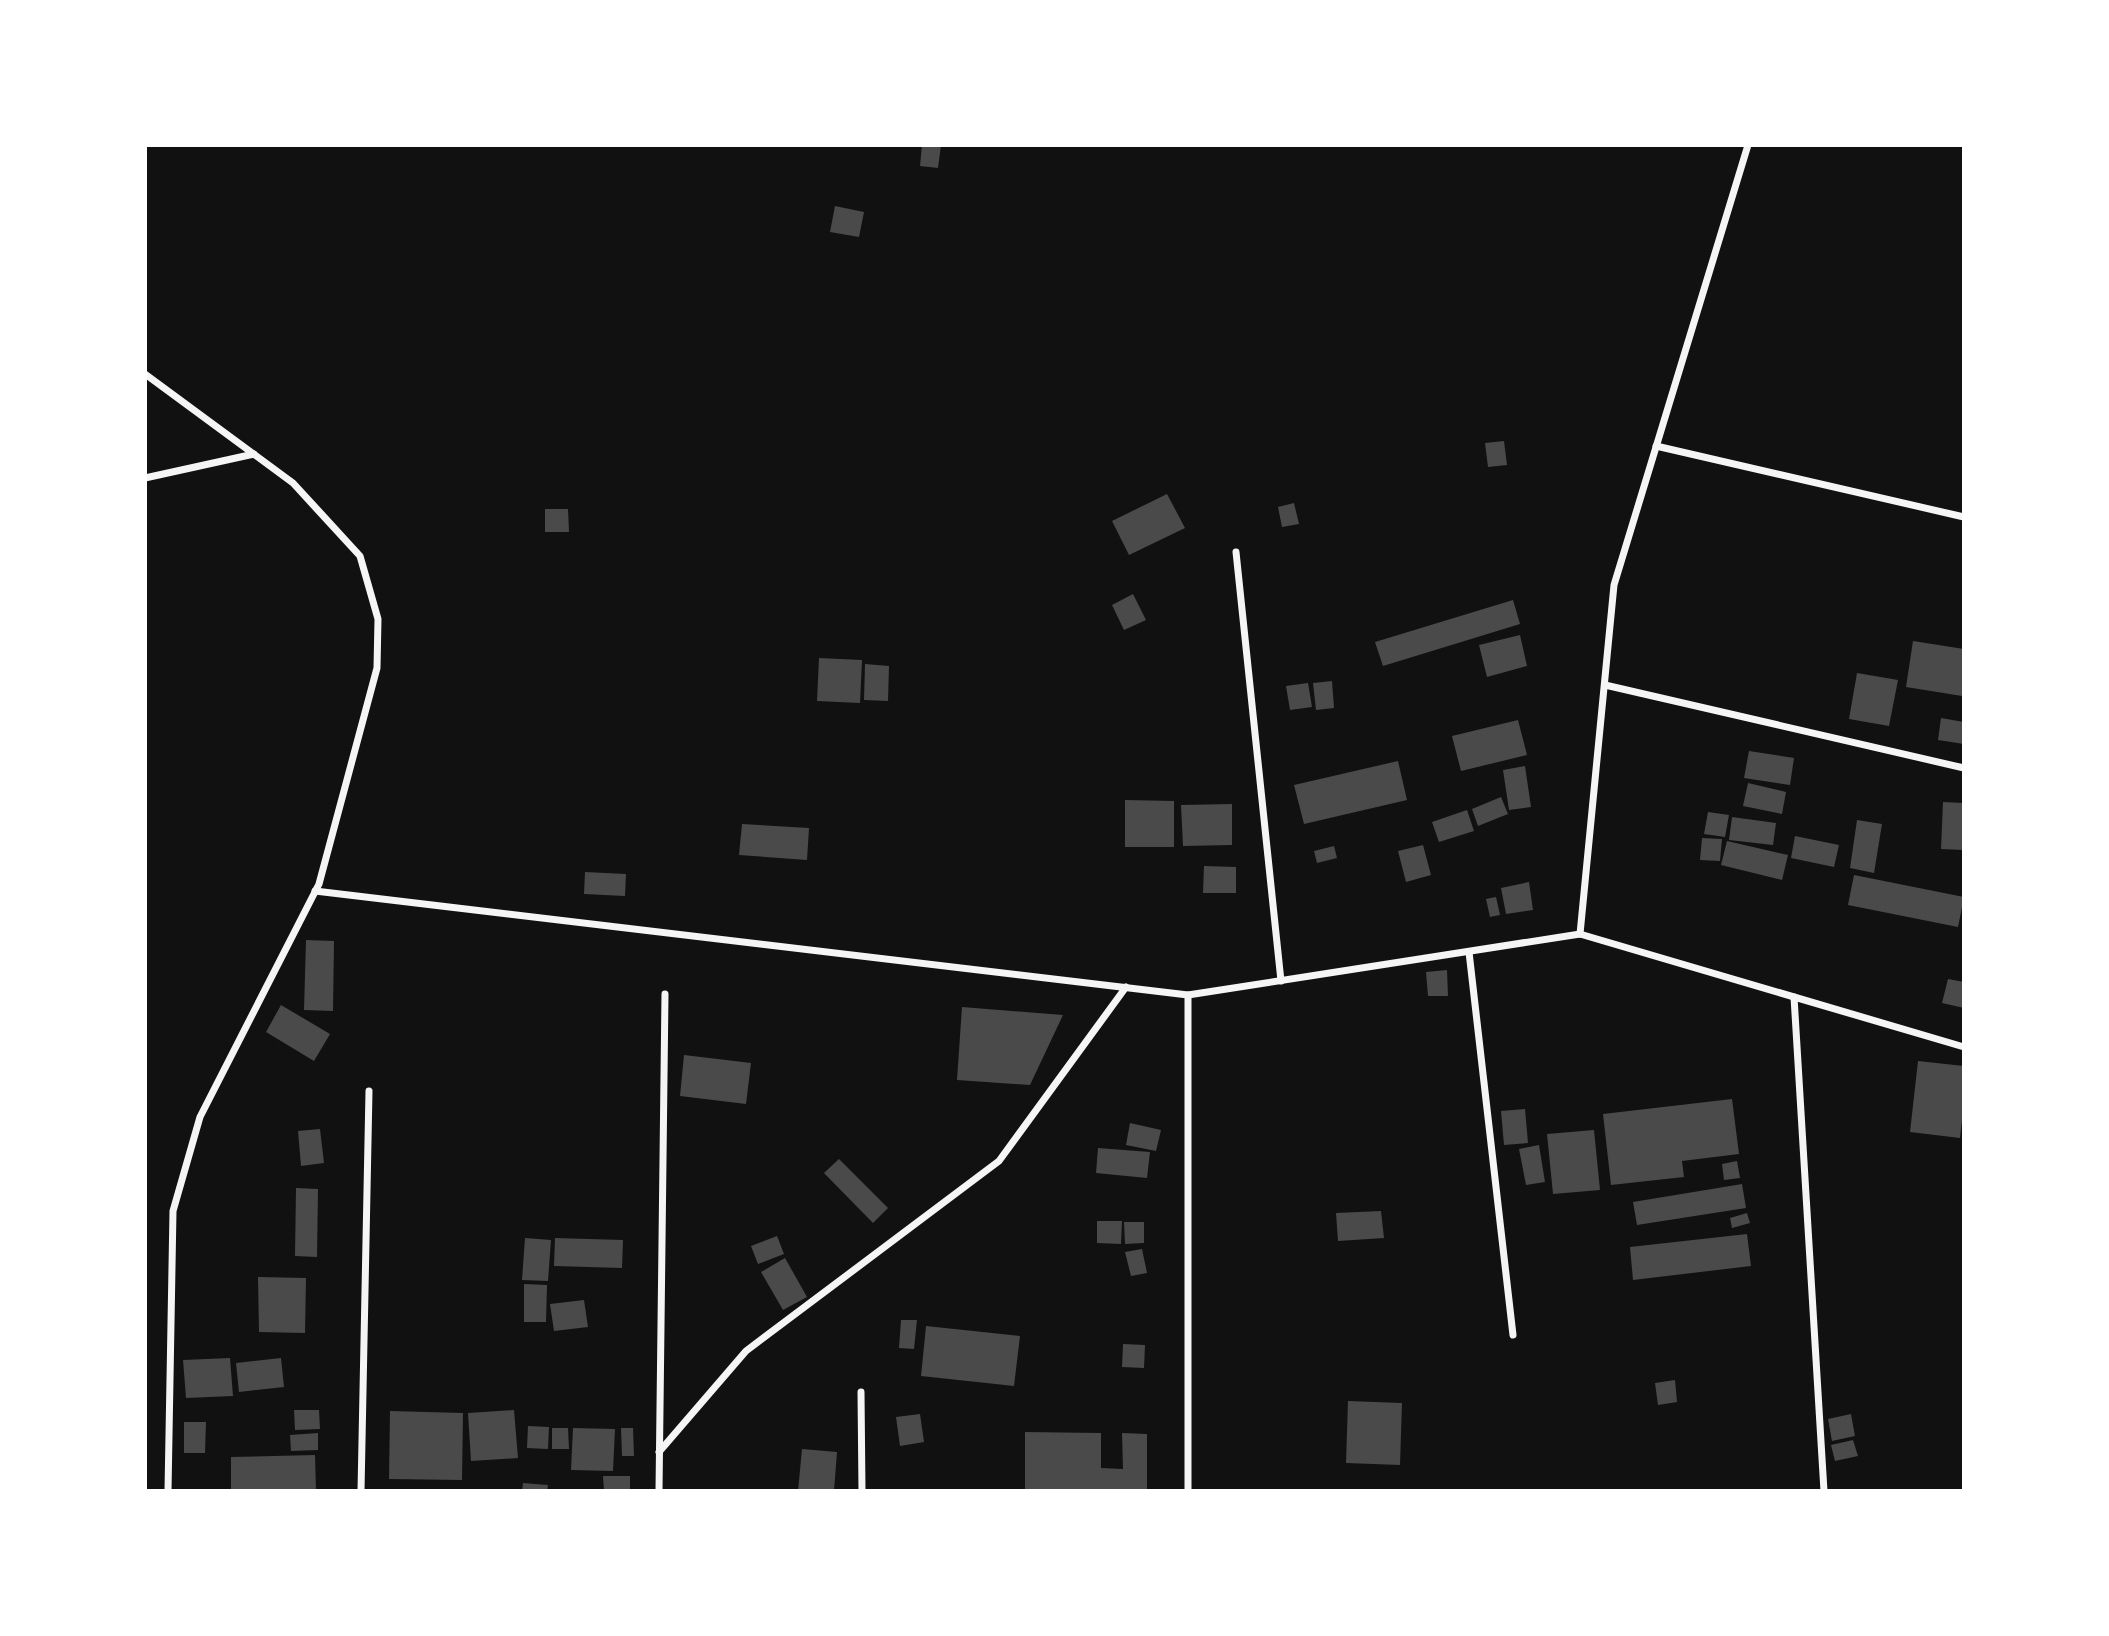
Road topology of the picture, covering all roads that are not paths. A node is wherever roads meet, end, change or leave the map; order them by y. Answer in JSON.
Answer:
{"nodes":[{"id":1,"x":1748,"y":145,"type":"edge"},
{"id":2,"x":145,"y":374,"type":"edge"},
{"id":3,"x":1657,"y":446,"type":"junction"},
{"id":4,"x":254,"y":454,"type":"junction"},
{"id":5,"x":145,"y":478,"type":"edge"},
{"id":6,"x":1964,"y":517,"type":"edge"},
{"id":7,"x":1236,"y":552,"type":"dead end"},
{"id":8,"x":1605,"y":685,"type":"junction"},
{"id":9,"x":1964,"y":768,"type":"edge"},
{"id":10,"x":315,"y":891,"type":"junction"},
{"id":11,"x":1580,"y":934,"type":"junction"},
{"id":12,"x":1469,"y":951,"type":"junction"},
{"id":13,"x":1281,"y":981,"type":"junction"},
{"id":14,"x":1126,"y":988,"type":"junction"},
{"id":15,"x":665,"y":994,"type":"dead end"},
{"id":16,"x":1188,"y":995,"type":"junction"},
{"id":17,"x":1794,"y":997,"type":"junction"},
{"id":18,"x":1964,"y":1047,"type":"edge"},
{"id":19,"x":369,"y":1091,"type":"dead end"},
{"id":20,"x":1513,"y":1335,"type":"dead end"},
{"id":21,"x":861,"y":1392,"type":"dead end"},
{"id":22,"x":659,"y":1452,"type":"junction"},
{"id":23,"x":168,"y":1491,"type":"edge"},
{"id":24,"x":361,"y":1491,"type":"edge"},
{"id":25,"x":659,"y":1491,"type":"edge"},
{"id":26,"x":862,"y":1491,"type":"edge"},
{"id":27,"x":1188,"y":1491,"type":"edge"},
{"id":28,"x":1824,"y":1491,"type":"edge"}],
"edges":[{"from":1,"to":3,"type":"street"},
{"from":2,"to":4,"type":"street"},
{"from":3,"to":6,"type":"street"},
{"from":3,"to":8,"type":"street"},
{"from":4,"to":5,"type":"street"},
{"from":4,"to":10,"type":"street"},
{"from":7,"to":13,"type":"street"},
{"from":8,"to":9,"type":"street"},
{"from":8,"to":11,"type":"street"},
{"from":10,"to":14,"type":"street"},
{"from":10,"to":23,"type":"street"},
{"from":11,"to":12,"type":"street"},
{"from":11,"to":17,"type":"street"},
{"from":12,"to":13,"type":"street"},
{"from":12,"to":20,"type":"street"},
{"from":13,"to":16,"type":"street"},
{"from":14,"to":16,"type":"street"},
{"from":14,"to":22,"type":"street"},
{"from":15,"to":22,"type":"street"},
{"from":16,"to":27,"type":"street"},
{"from":17,"to":18,"type":"street"},
{"from":17,"to":28,"type":"street"},
{"from":19,"to":24,"type":"street"},
{"from":21,"to":26,"type":"street"},
{"from":22,"to":25,"type":"street"}]}
